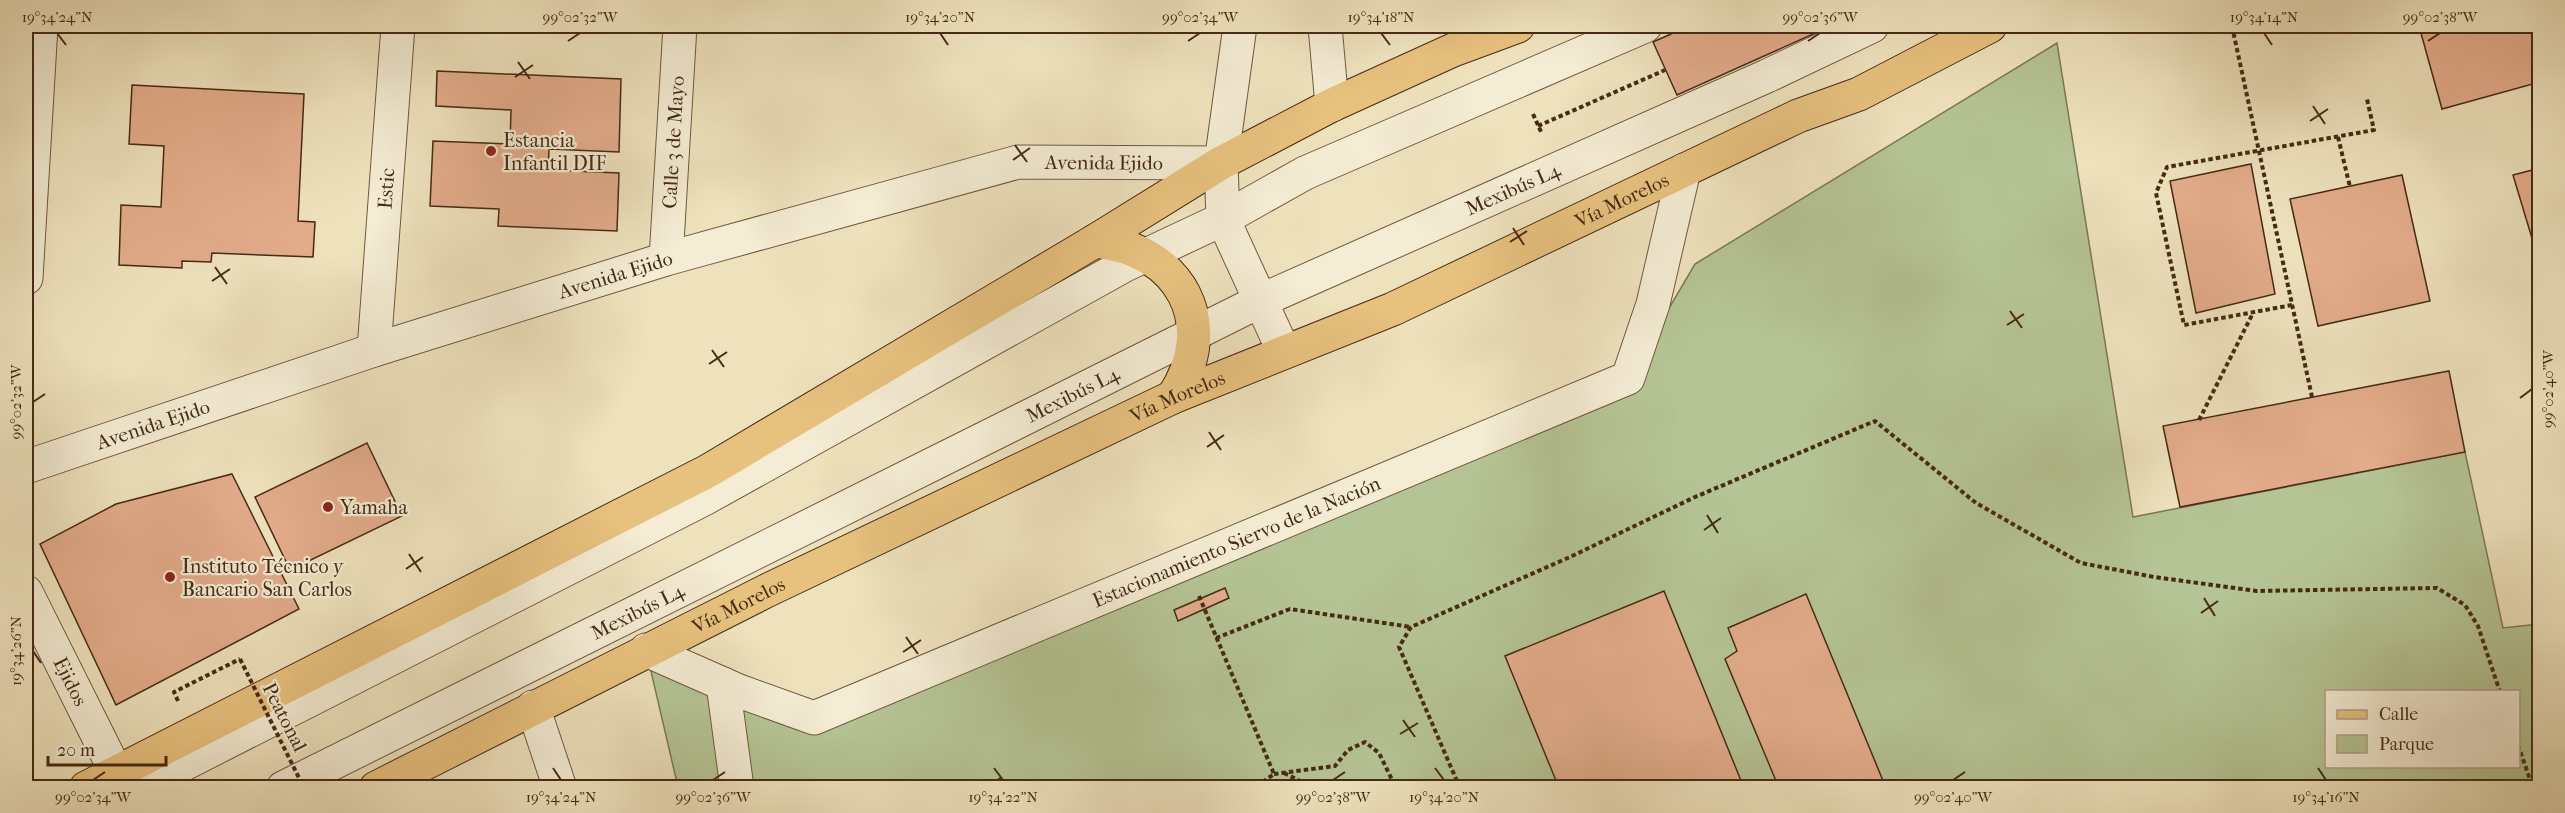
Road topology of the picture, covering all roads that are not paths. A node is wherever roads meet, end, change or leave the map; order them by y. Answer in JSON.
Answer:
{"nodes":[{"id":1,"x":40,"y":26,"type":"edge"},
{"id":2,"x":398,"y":26,"type":"edge"},
{"id":3,"x":680,"y":26,"type":"edge"},
{"id":4,"x":1240,"y":26,"type":"edge"},
{"id":5,"x":1325,"y":26,"type":"edge"},
{"id":6,"x":1518,"y":26,"type":"edge"},
{"id":7,"x":1645,"y":26,"type":"edge"},
{"id":8,"x":1872,"y":26,"type":"edge"},
{"id":9,"x":1990,"y":26,"type":"edge"},
{"id":10,"x":1332,"y":105,"type":"junction"},
{"id":11,"x":1221,"y":163,"type":"junction"},
{"id":12,"x":1684,"y":170,"type":"junction"},
{"id":13,"x":1223,"y":219,"type":"junction"},
{"id":14,"x":1095,"y":241,"type":"junction"},
{"id":15,"x":1146,"y":255,"type":"junction"},
{"id":16,"x":666,"y":259,"type":"junction"},
{"id":17,"x":26,"y":279,"type":"edge"},
{"id":18,"x":1260,"y":301,"type":"junction"},
{"id":19,"x":1193,"y":333,"type":"junction"},
{"id":20,"x":374,"y":350,"type":"junction"},
{"id":21,"x":1284,"y":352,"type":"junction"},
{"id":22,"x":1173,"y":397,"type":"junction"},
{"id":23,"x":26,"y":467,"type":"edge"},
{"id":24,"x":26,"y":592,"type":"edge"},
{"id":25,"x":646,"y":650,"type":"junction"},
{"id":26,"x":723,"y":684,"type":"junction"},
{"id":27,"x":533,"y":707,"type":"junction"},
{"id":28,"x":126,"y":780,"type":"edge"},
{"id":29,"x":86,"y":788,"type":"edge"},
{"id":30,"x":283,"y":788,"type":"edge"},
{"id":31,"x":376,"y":788,"type":"edge"},
{"id":32,"x":560,"y":788,"type":"edge"},
{"id":33,"x":737,"y":788,"type":"edge"}],
"edges":[{"from":1,"to":17,"type":"street"},
{"from":2,"to":20,"type":"street","name":"Estic"},
{"from":3,"to":16,"type":"street","name":"Calle 3 de Mayo"},
{"from":4,"to":11,"type":"street"},
{"from":5,"to":10,"type":"street"},
{"from":6,"to":10,"type":"main road"},
{"from":7,"to":13,"type":"street"},
{"from":8,"to":18,"type":"street","name":"Mexibús L4"},
{"from":9,"to":12,"type":"main road","name":"Vía Morelos"},
{"from":10,"to":11,"type":"main road"},
{"from":11,"to":13,"type":"street"},
{"from":11,"to":14,"type":"main road"},
{"from":11,"to":16,"type":"street","name":"Avenida Ejido"},
{"from":12,"to":21,"type":"main road","name":"Vía Morelos"},
{"from":12,"to":26,"type":"street","name":"Estacionamiento Siervo de la Nación"},
{"from":13,"to":15,"type":"street"},
{"from":13,"to":18,"type":"street"},
{"from":14,"to":15,"type":"main road"},
{"from":14,"to":28,"type":"main road"},
{"from":15,"to":19,"type":"main road"},
{"from":15,"to":28,"type":"street"},
{"from":16,"to":20,"type":"street","name":"Avenida Ejido"},
{"from":18,"to":19,"type":"street","name":"Mexibús L4"},
{"from":18,"to":21,"type":"street"},
{"from":19,"to":22,"type":"main road"},
{"from":19,"to":30,"type":"street","name":"Mexibús L4"},
{"from":20,"to":23,"type":"street","name":"Avenida Ejido"},
{"from":21,"to":22,"type":"main road","name":"Vía Morelos"},
{"from":22,"to":25,"type":"main road","name":"Vía Morelos"},
{"from":24,"to":28,"type":"street","name":"Ejidos"},
{"from":25,"to":26,"type":"street","name":"Estacionamiento Siervo de la Nación"},
{"from":25,"to":27,"type":"main road","name":"Vía Morelos"},
{"from":26,"to":33,"type":"street"},
{"from":27,"to":31,"type":"main road","name":"Vía Morelos"},
{"from":27,"to":32,"type":"street"},
{"from":28,"to":29,"type":"main road"}]}
